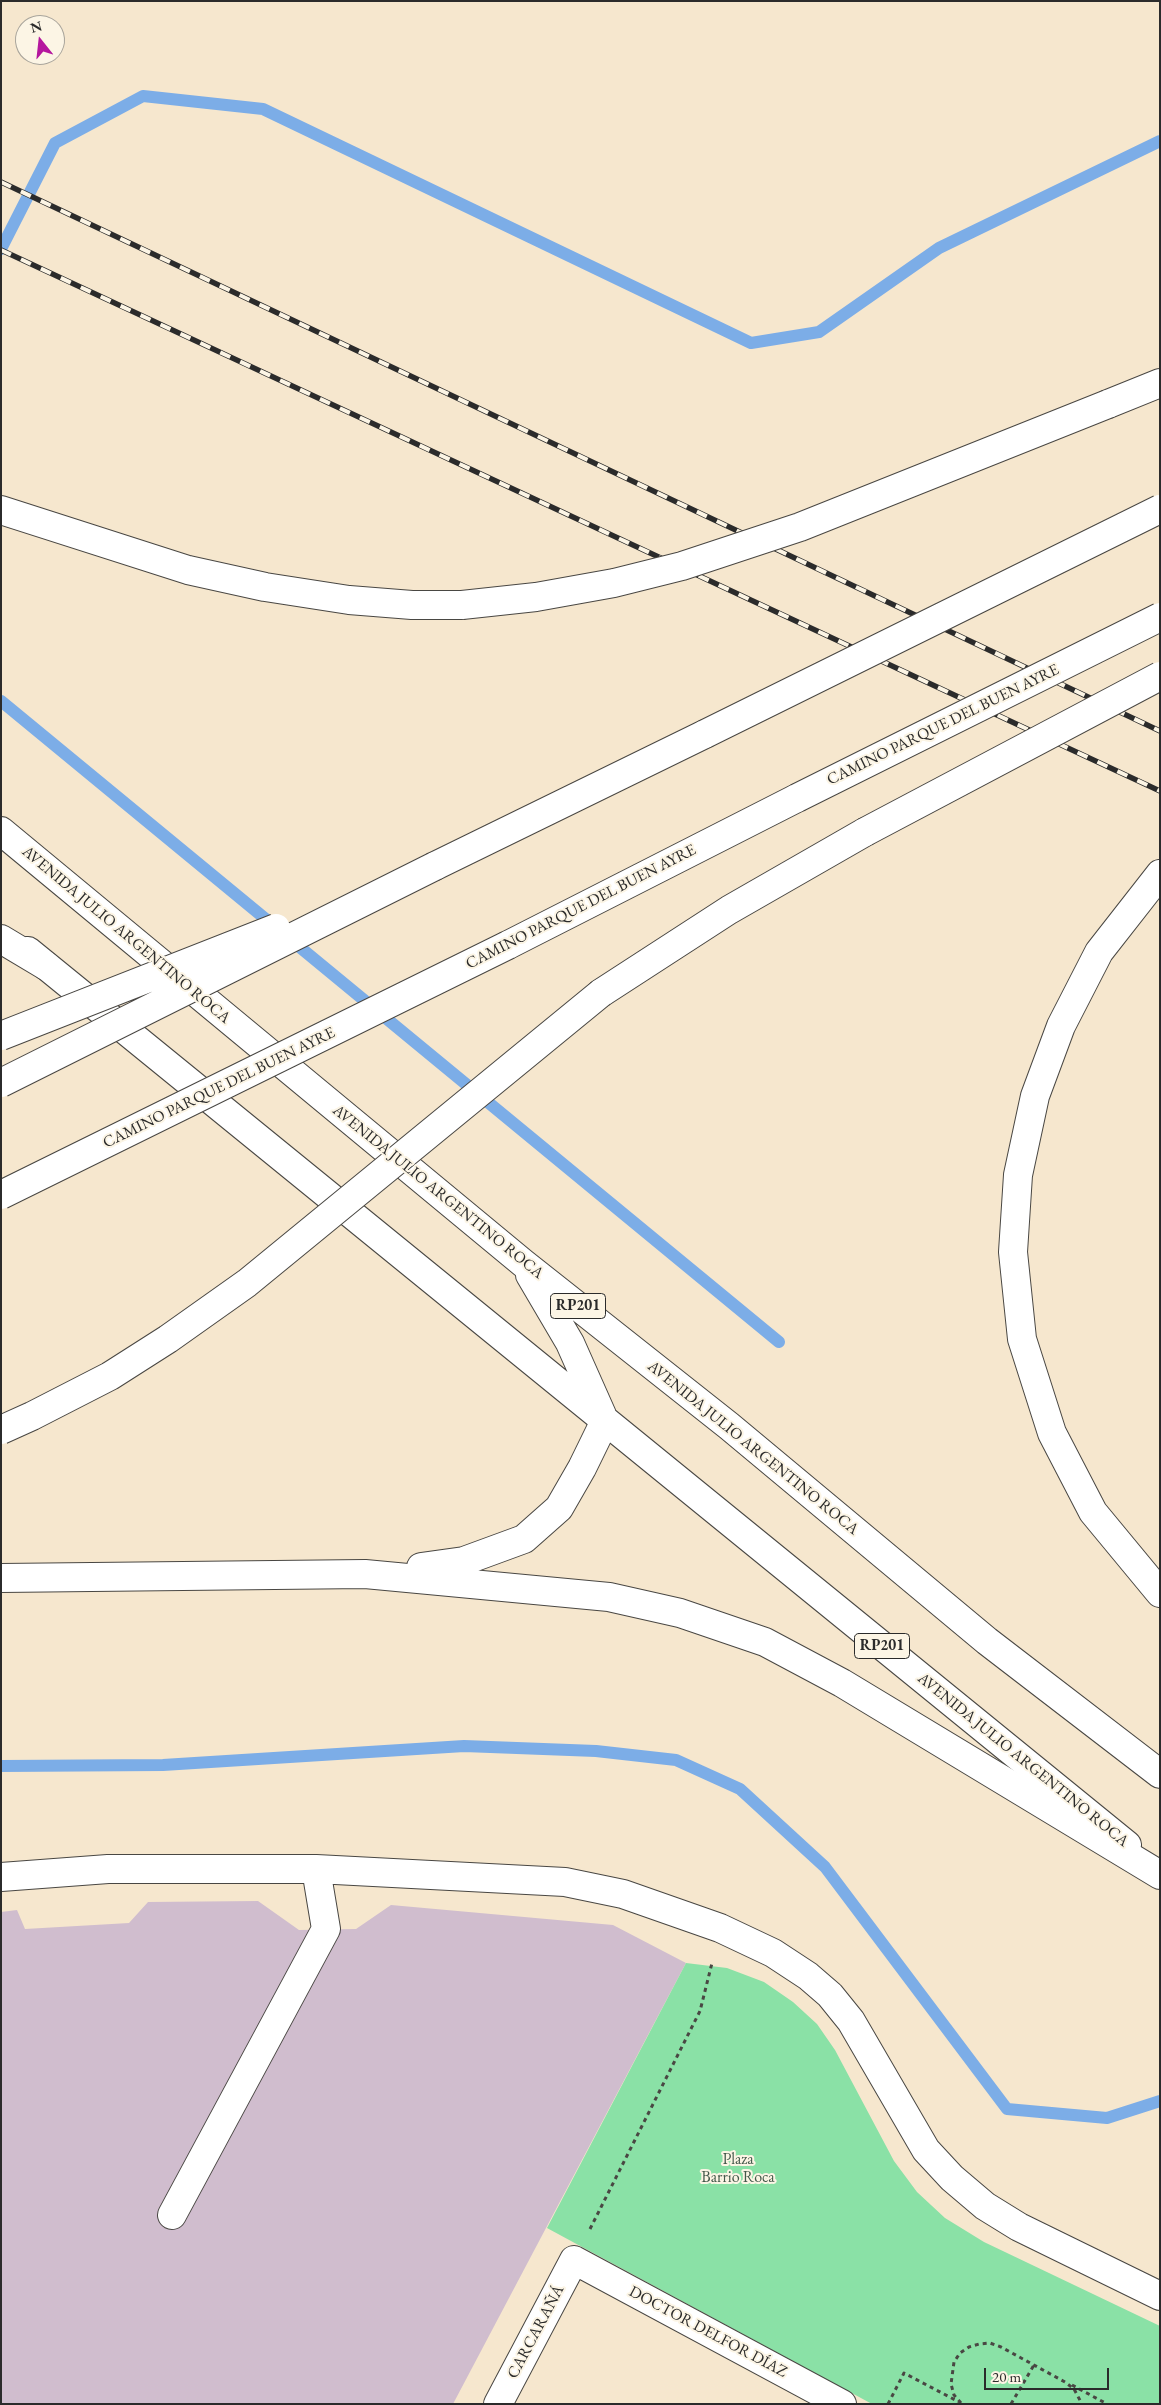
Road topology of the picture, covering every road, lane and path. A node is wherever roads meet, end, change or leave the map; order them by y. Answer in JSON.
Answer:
{"nodes":[{"id":1,"x":1160,"y":383,"type":"edge"},
{"id":2,"x":1160,"y":509,"type":"edge"},
{"id":3,"x":1,"y":510,"type":"edge"},
{"id":4,"x":1160,"y":617,"type":"edge"},
{"id":5,"x":1160,"y":676,"type":"edge"},
{"id":6,"x":1,"y":832,"type":"edge"},
{"id":7,"x":443,"y":862,"type":"junction"},
{"id":8,"x":1160,"y":874,"type":"edge"},
{"id":9,"x":1,"y":930,"type":"edge"},
{"id":10,"x":1,"y":939,"type":"edge"},
{"id":11,"x":46,"y":966,"type":"junction"},
{"id":12,"x":1,"y":1036,"type":"edge"},
{"id":13,"x":1,"y":1083,"type":"edge"},
{"id":14,"x":1,"y":1195,"type":"edge"},
{"id":15,"x":523,"y":1262,"type":"junction"},
{"id":16,"x":604,"y":1421,"type":"junction"},
{"id":17,"x":1,"y":1430,"type":"edge"},
{"id":18,"x":365,"y":1574,"type":"junction"},
{"id":19,"x":1,"y":1578,"type":"edge"},
{"id":20,"x":1160,"y":1593,"type":"edge"},
{"id":21,"x":1160,"y":1774,"type":"edge"},
{"id":22,"x":316,"y":1869,"type":"junction"},
{"id":23,"x":1160,"y":1873,"type":"edge"},
{"id":24,"x":1,"y":1877,"type":"edge"},
{"id":25,"x":720,"y":1928,"type":"junction"},
{"id":26,"x":172,"y":2215,"type":"dead end"},
{"id":27,"x":574,"y":2260,"type":"junction"},
{"id":28,"x":1160,"y":2296,"type":"edge"},
{"id":29,"x":1034,"y":2365,"type":"junction"},
{"id":30,"x":1065,"y":2382,"type":"junction"},
{"id":31,"x":498,"y":2404,"type":"edge"},
{"id":32,"x":842,"y":2404,"type":"edge"},
{"id":33,"x":888,"y":2404,"type":"edge"},
{"id":34,"x":961,"y":2404,"type":"edge"},
{"id":35,"x":1011,"y":2404,"type":"edge"},
{"id":36,"x":1082,"y":2404,"type":"edge"},
{"id":37,"x":1107,"y":2404,"type":"edge"}],
"edges":[{"from":1,"to":3,"type":"main road","bridge":true},
{"from":2,"to":7,"type":"main road","bridge":true},
{"from":4,"to":14,"type":"main road","name":"CAMINO PARQUE DEL BUEN AYRE","bridge":true},
{"from":5,"to":17,"type":"main road","bridge":true},
{"from":6,"to":15,"type":"main road","name":"AVENIDA JULIO ARGENTINO ROCA","number":"RP201"},
{"from":7,"to":12,"type":"main road","bridge":true},
{"from":7,"to":13,"type":"main road","bridge":true},
{"from":8,"to":20,"type":"main road"},
{"from":9,"to":11,"type":"main road","name":"AVENIDA JULIO ARGENTINO ROCA","number":"RP201"},
{"from":10,"to":11,"type":"main road"},
{"from":11,"to":16,"type":"main road","name":"AVENIDA JULIO ARGENTINO ROCA","number":"RP201"},
{"from":15,"to":16,"type":"main road"},
{"from":15,"to":21,"type":"main road","name":"AVENIDA JULIO ARGENTINO ROCA","number":"RP201"},
{"from":16,"to":18,"type":"main road"},
{"from":16,"to":23,"type":"main road","name":"AVENIDA JULIO ARGENTINO ROCA","number":"RP201"},
{"from":18,"to":19,"type":"main road"},
{"from":18,"to":23,"type":"main road"},
{"from":22,"to":24,"type":"main road"},
{"from":22,"to":25,"type":"main road"},
{"from":22,"to":26,"type":"main road"},
{"from":25,"to":27,"type":"path"},
{"from":25,"to":28,"type":"main road"},
{"from":27,"to":31,"type":"main road","name":"CARCARAÑÁ"},
{"from":27,"to":32,"type":"main road","name":"DOCTOR DELFOR DÍAZ"},
{"from":29,"to":30,"type":"path"},
{"from":29,"to":34,"type":"path"},
{"from":29,"to":35,"type":"path"},
{"from":30,"to":36,"type":"path"},
{"from":30,"to":37,"type":"path"},
{"from":33,"to":34,"type":"path"}]}
